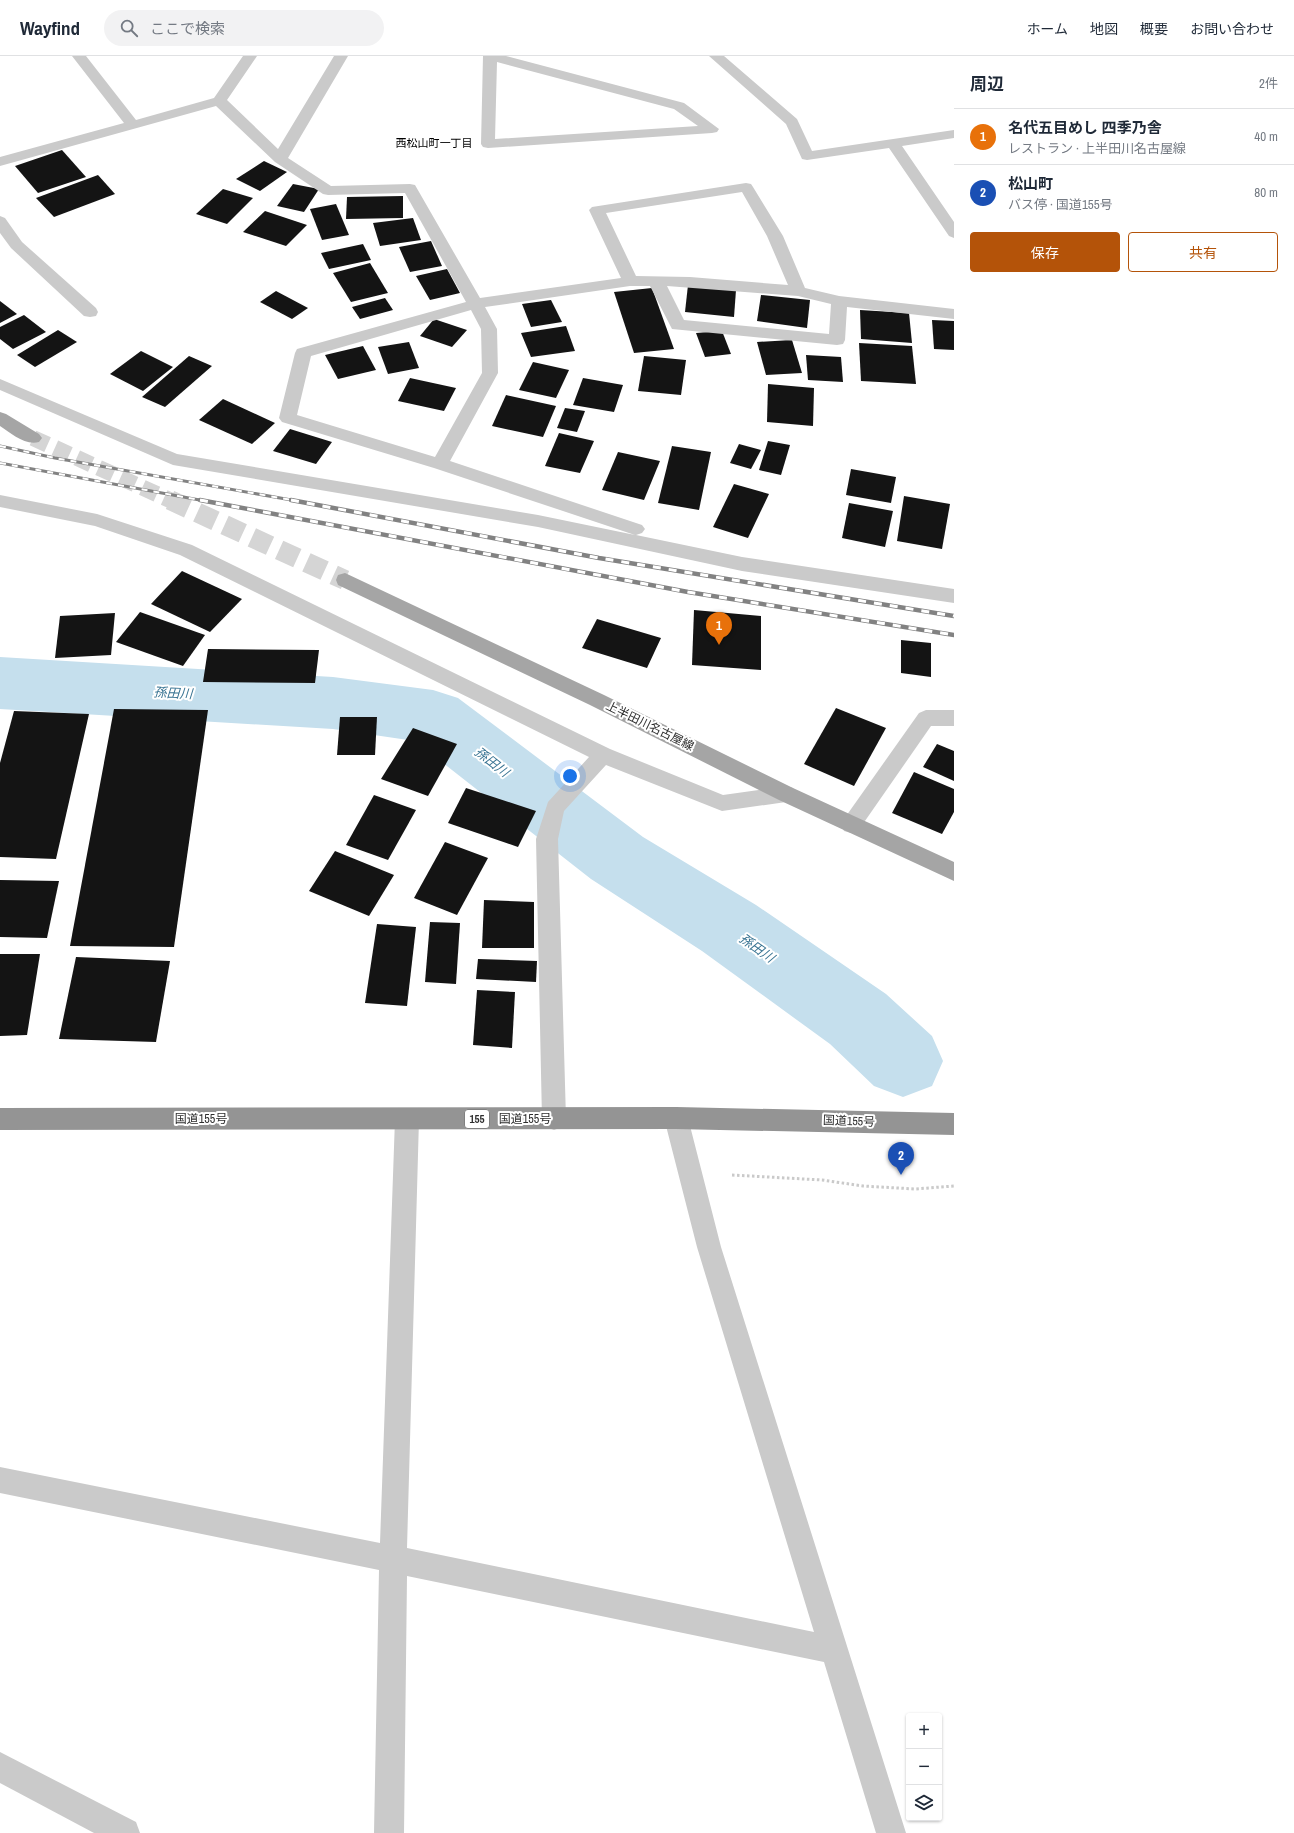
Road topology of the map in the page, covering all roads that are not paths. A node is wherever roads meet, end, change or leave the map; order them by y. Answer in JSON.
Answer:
{"nodes":[{"id":1,"x":79,"y":56,"type":"edge"},
{"id":2,"x":250,"y":56,"type":"edge"},
{"id":3,"x":341,"y":56,"type":"edge"},
{"id":4,"x":490,"y":56,"type":"edge"},
{"id":5,"x":716,"y":56,"type":"edge"},
{"id":6,"x":219,"y":101,"type":"junction"},
{"id":7,"x":133,"y":125,"type":"junction"},
{"id":8,"x":954,"y":134,"type":"edge"},
{"id":9,"x":893,"y":143,"type":"junction"},
{"id":10,"x":280,"y":159,"type":"junction"},
{"id":11,"x":0,"y":162,"type":"edge"},
{"id":12,"x":0,"y":221,"type":"edge"},
{"id":13,"x":954,"y":233,"type":"edge"},
{"id":14,"x":630,"y":281,"type":"junction"},
{"id":15,"x":656,"y":281,"type":"junction"},
{"id":16,"x":798,"y":291,"type":"junction"},
{"id":17,"x":839,"y":301,"type":"junction"},
{"id":18,"x":475,"y":304,"type":"junction"},
{"id":19,"x":90,"y":312,"type":"dead end"},
{"id":20,"x":954,"y":314,"type":"edge"},
{"id":21,"x":0,"y":384,"type":"edge"},
{"id":22,"x":0,"y":418,"type":"edge"},
{"id":23,"x":33,"y":438,"type":"tunnel mouth"},
{"id":24,"x":440,"y":464,"type":"junction"},
{"id":25,"x":0,"y":501,"type":"edge"},
{"id":26,"x":563,"y":505,"type":"junction"},
{"id":27,"x":538,"y":521,"type":"junction"},
{"id":28,"x":742,"y":564,"type":"junction"},
{"id":29,"x":345,"y":580,"type":"tunnel mouth"},
{"id":30,"x":954,"y":596,"type":"edge"},
{"id":31,"x":954,"y":718,"type":"edge"},
{"id":32,"x":603,"y":755,"type":"junction"},
{"id":33,"x":786,"y":794,"type":"junction"},
{"id":34,"x":851,"y":825,"type":"junction"},
{"id":35,"x":954,"y":872,"type":"edge"},
{"id":36,"x":676,"y":1118,"type":"junction"},
{"id":37,"x":0,"y":1119,"type":"edge"},
{"id":38,"x":407,"y":1119,"type":"junction"},
{"id":39,"x":554,"y":1119,"type":"junction"},
{"id":40,"x":954,"y":1124,"type":"edge"},
{"id":41,"x":0,"y":1480,"type":"edge"},
{"id":42,"x":393,"y":1558,"type":"junction"},
{"id":43,"x":834,"y":1650,"type":"junction"},
{"id":44,"x":0,"y":1767,"type":"edge"},
{"id":45,"x":125,"y":1833,"type":"edge"},
{"id":46,"x":389,"y":1833,"type":"edge"},
{"id":47,"x":891,"y":1833,"type":"edge"}],
"edges":[{"from":1,"to":7,"type":"street"},
{"from":2,"to":6,"type":"street"},
{"from":3,"to":10,"type":"street"},
{"from":4,"to":4,"type":"street"},
{"from":5,"to":9,"type":"street"},
{"from":6,"to":7,"type":"street"},
{"from":6,"to":10,"type":"street"},
{"from":7,"to":11,"type":"street"},
{"from":8,"to":9,"type":"street"},
{"from":9,"to":13,"type":"street"},
{"from":10,"to":18,"type":"street"},
{"from":12,"to":19,"type":"street"},
{"from":14,"to":15,"type":"street"},
{"from":14,"to":16,"type":"street"},
{"from":14,"to":18,"type":"street"},
{"from":15,"to":16,"type":"street"},
{"from":15,"to":17,"type":"street"},
{"from":16,"to":17,"type":"street"},
{"from":17,"to":20,"type":"street"},
{"from":18,"to":24,"type":"street"},
{"from":18,"to":24,"type":"street"},
{"from":21,"to":27,"type":"street"},
{"from":22,"to":23,"type":"main road"},
{"from":24,"to":26,"type":"street"},
{"from":25,"to":32,"type":"street"},
{"from":26,"to":27,"type":"street"},
{"from":26,"to":28,"type":"street"},
{"from":27,"to":28,"type":"street"},
{"from":28,"to":30,"type":"street"},
{"from":29,"to":33,"type":"main road","name":"上半田川名古屋線"},
{"from":31,"to":34,"type":"street"},
{"from":32,"to":33,"type":"street"},
{"from":32,"to":39,"type":"street"},
{"from":33,"to":34,"type":"main road","name":"上半田川名古屋線"},
{"from":34,"to":35,"type":"main road","name":"上半田川名古屋線"},
{"from":36,"to":39,"type":"highway","name":"国道155号","number":"155"},
{"from":36,"to":40,"type":"highway","name":"国道155号","number":"155"},
{"from":36,"to":43,"type":"street"},
{"from":37,"to":38,"type":"highway","name":"国道155号","number":"155"},
{"from":38,"to":39,"type":"highway","name":"国道155号","number":"155"},
{"from":38,"to":42,"type":"street"},
{"from":41,"to":42,"type":"street"},
{"from":42,"to":43,"type":"street"},
{"from":42,"to":46,"type":"street"},
{"from":43,"to":47,"type":"street"},
{"from":44,"to":45,"type":"street"}]}
